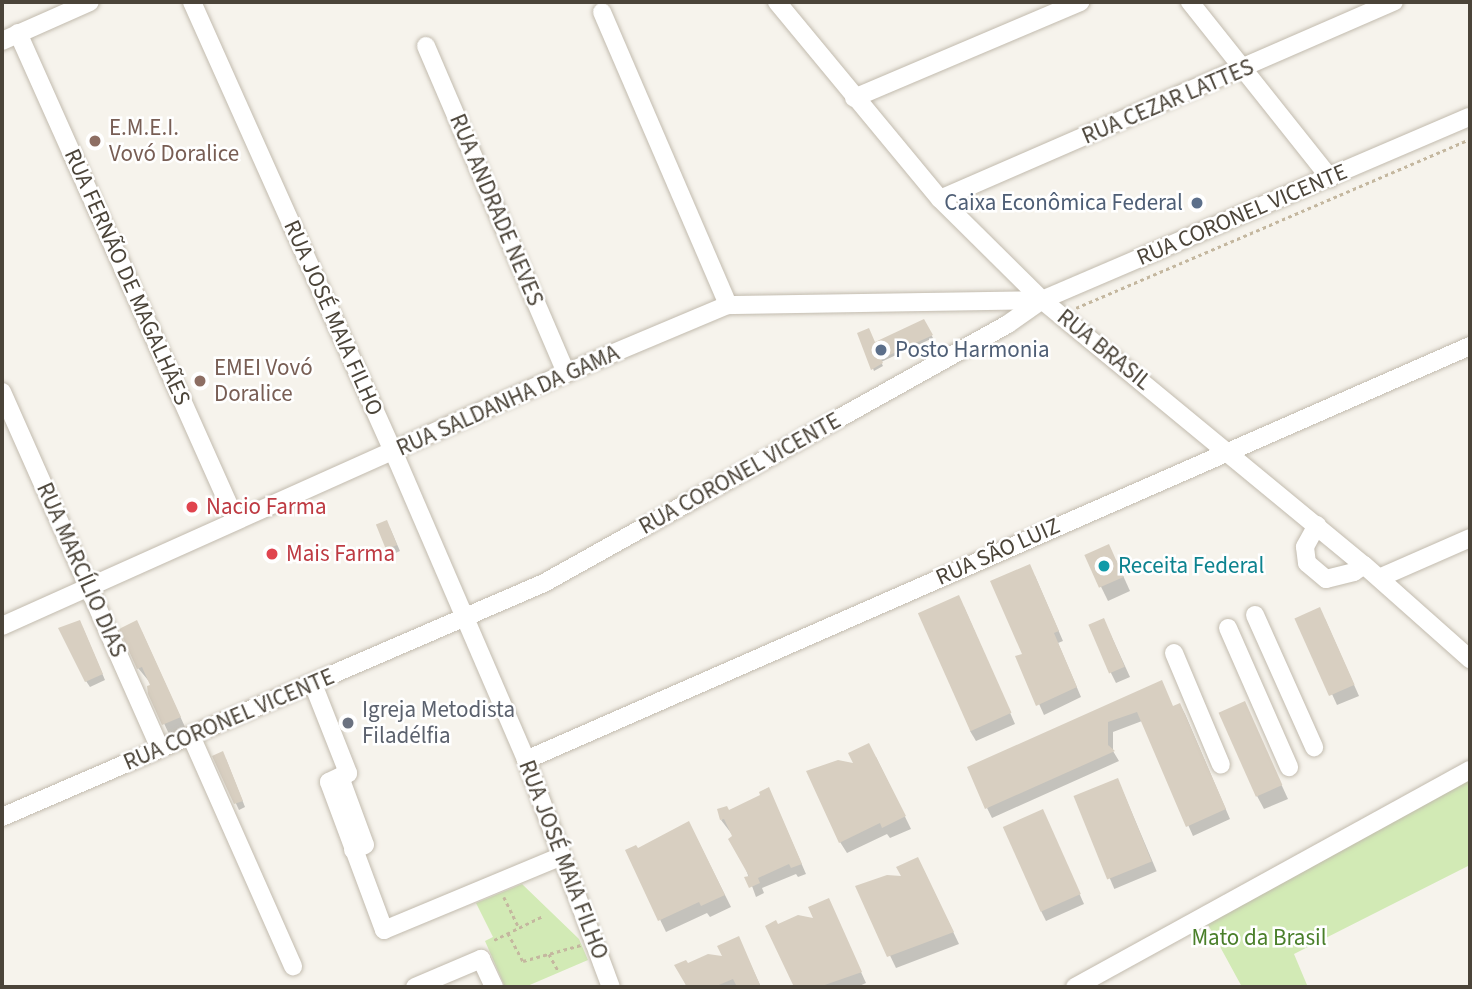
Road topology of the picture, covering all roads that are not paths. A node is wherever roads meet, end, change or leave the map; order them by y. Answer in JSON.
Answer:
{"nodes":[{"id":1,"x":90,"y":2,"type":"edge"},
{"id":2,"x":192,"y":2,"type":"edge"},
{"id":3,"x":777,"y":2,"type":"edge"},
{"id":4,"x":1080,"y":2,"type":"edge"},
{"id":5,"x":1190,"y":2,"type":"edge"},
{"id":6,"x":1394,"y":2,"type":"edge"},
{"id":7,"x":602,"y":12,"type":"dead end"},
{"id":8,"x":10,"y":37,"type":"edge"},
{"id":9,"x":425,"y":46,"type":"dead end"},
{"id":10,"x":1242,"y":70,"type":"junction"},
{"id":11,"x":853,"y":98,"type":"junction"},
{"id":12,"x":1470,"y":117,"type":"edge"},
{"id":13,"x":1330,"y":178,"type":"junction"},
{"id":14,"x":940,"y":200,"type":"junction"},
{"id":15,"x":1042,"y":300,"type":"junction"},
{"id":16,"x":728,"y":305,"type":"junction"},
{"id":17,"x":1470,"y":346,"type":"edge"},
{"id":18,"x":566,"y":373,"type":"junction"},
{"id":19,"x":2,"y":391,"type":"edge"},
{"id":20,"x":1227,"y":450,"type":"junction"},
{"id":21,"x":394,"y":453,"type":"junction"},
{"id":22,"x":236,"y":521,"type":"junction"},
{"id":23,"x":1317,"y":525,"type":"junction"},
{"id":24,"x":1470,"y":538,"type":"edge"},
{"id":25,"x":1364,"y":565,"type":"junction"},
{"id":26,"x":1379,"y":578,"type":"junction"},
{"id":27,"x":89,"y":588,"type":"junction"},
{"id":28,"x":1255,"y":615,"type":"dead end"},
{"id":29,"x":464,"y":620,"type":"junction"},
{"id":30,"x":2,"y":626,"type":"edge"},
{"id":31,"x":1228,"y":628,"type":"dead end"},
{"id":32,"x":1174,"y":653,"type":"dead end"},
{"id":33,"x":1470,"y":659,"type":"edge"},
{"id":34,"x":313,"y":684,"type":"junction"},
{"id":35,"x":191,"y":736,"type":"junction"},
{"id":36,"x":1314,"y":747,"type":"dead end"},
{"id":37,"x":160,"y":749,"type":"junction"},
{"id":38,"x":526,"y":761,"type":"junction"},
{"id":39,"x":1221,"y":765,"type":"dead end"},
{"id":40,"x":1289,"y":767,"type":"dead end"},
{"id":41,"x":1470,"y":770,"type":"edge"},
{"id":42,"x":2,"y":817,"type":"edge"},
{"id":43,"x":562,"y":856,"type":"junction"},
{"id":44,"x":293,"y":966,"type":"dead end"},
{"id":45,"x":415,"y":987,"type":"edge"},
{"id":46,"x":494,"y":987,"type":"edge"},
{"id":47,"x":611,"y":987,"type":"edge"},
{"id":48,"x":1075,"y":987,"type":"edge"}],
"edges":[{"from":1,"to":8,"type":"street"},
{"from":2,"to":21,"type":"street","name":"RUA JOSÉ MAIA FILHO"},
{"from":3,"to":11,"type":"street","name":"RUA BRASIL"},
{"from":4,"to":11,"type":"street"},
{"from":5,"to":10,"type":"street"},
{"from":6,"to":10,"type":"street","name":"RUA CEZAR LATTES"},
{"from":7,"to":16,"type":"street"},
{"from":8,"to":22,"type":"street","name":"RUA FERNÃO DE MAGALHÃES"},
{"from":9,"to":18,"type":"street","name":"RUA ANDRADE NEVES"},
{"from":10,"to":13,"type":"street"},
{"from":10,"to":14,"type":"street","name":"RUA CEZAR LATTES"},
{"from":11,"to":14,"type":"street","name":"RUA BRASIL"},
{"from":12,"to":13,"type":"street","name":"RUA CORONEL VICENTE"},
{"from":13,"to":15,"type":"street","name":"RUA CORONEL VICENTE"},
{"from":14,"to":15,"type":"street","name":"RUA BRASIL"},
{"from":15,"to":16,"type":"street","name":"RUA SALDANHA DA GAMA"},
{"from":15,"to":20,"type":"street","name":"RUA BRASIL"},
{"from":15,"to":29,"type":"street","name":"RUA CORONEL VICENTE"},
{"from":16,"to":18,"type":"street","name":"RUA SALDANHA DA GAMA"},
{"from":17,"to":20,"type":"street","name":"RUA SÃO LUIZ"},
{"from":18,"to":21,"type":"street","name":"RUA SALDANHA DA GAMA"},
{"from":19,"to":27,"type":"street","name":"RUA MARCÍLIO DIAS"},
{"from":20,"to":23,"type":"street","name":"RUA BRASIL"},
{"from":20,"to":38,"type":"street","name":"RUA SÃO LUIZ"},
{"from":21,"to":22,"type":"street","name":"RUA SALDANHA DA GAMA"},
{"from":21,"to":29,"type":"street","name":"RUA JOSÉ MAIA FILHO"},
{"from":22,"to":27,"type":"street","name":"RUA SALDANHA DA GAMA"},
{"from":23,"to":25,"type":"street","name":"RUA BRASIL"},
{"from":23,"to":25,"type":"street"},
{"from":24,"to":26,"type":"street"},
{"from":25,"to":26,"type":"street","name":"RUA BRASIL"},
{"from":26,"to":33,"type":"street","name":"RUA BRASIL"},
{"from":27,"to":30,"type":"street","name":"RUA SALDANHA DA GAMA"},
{"from":27,"to":37,"type":"street","name":"RUA MARCÍLIO DIAS"},
{"from":28,"to":36,"type":"street"},
{"from":29,"to":34,"type":"street","name":"RUA CORONEL VICENTE"},
{"from":29,"to":38,"type":"street","name":"RUA JOSÉ MAIA FILHO"},
{"from":31,"to":40,"type":"street"},
{"from":32,"to":39,"type":"street"},
{"from":34,"to":35,"type":"street","name":"RUA CORONEL VICENTE"},
{"from":34,"to":43,"type":"street"},
{"from":35,"to":37,"type":"street","name":"RUA CORONEL VICENTE"},
{"from":35,"to":44,"type":"street"},
{"from":37,"to":42,"type":"street","name":"RUA CORONEL VICENTE"},
{"from":38,"to":43,"type":"street","name":"RUA JOSÉ MAIA FILHO"},
{"from":41,"to":48,"type":"street"},
{"from":43,"to":47,"type":"street","name":"RUA JOSÉ MAIA FILHO"},
{"from":45,"to":46,"type":"street"}]}
